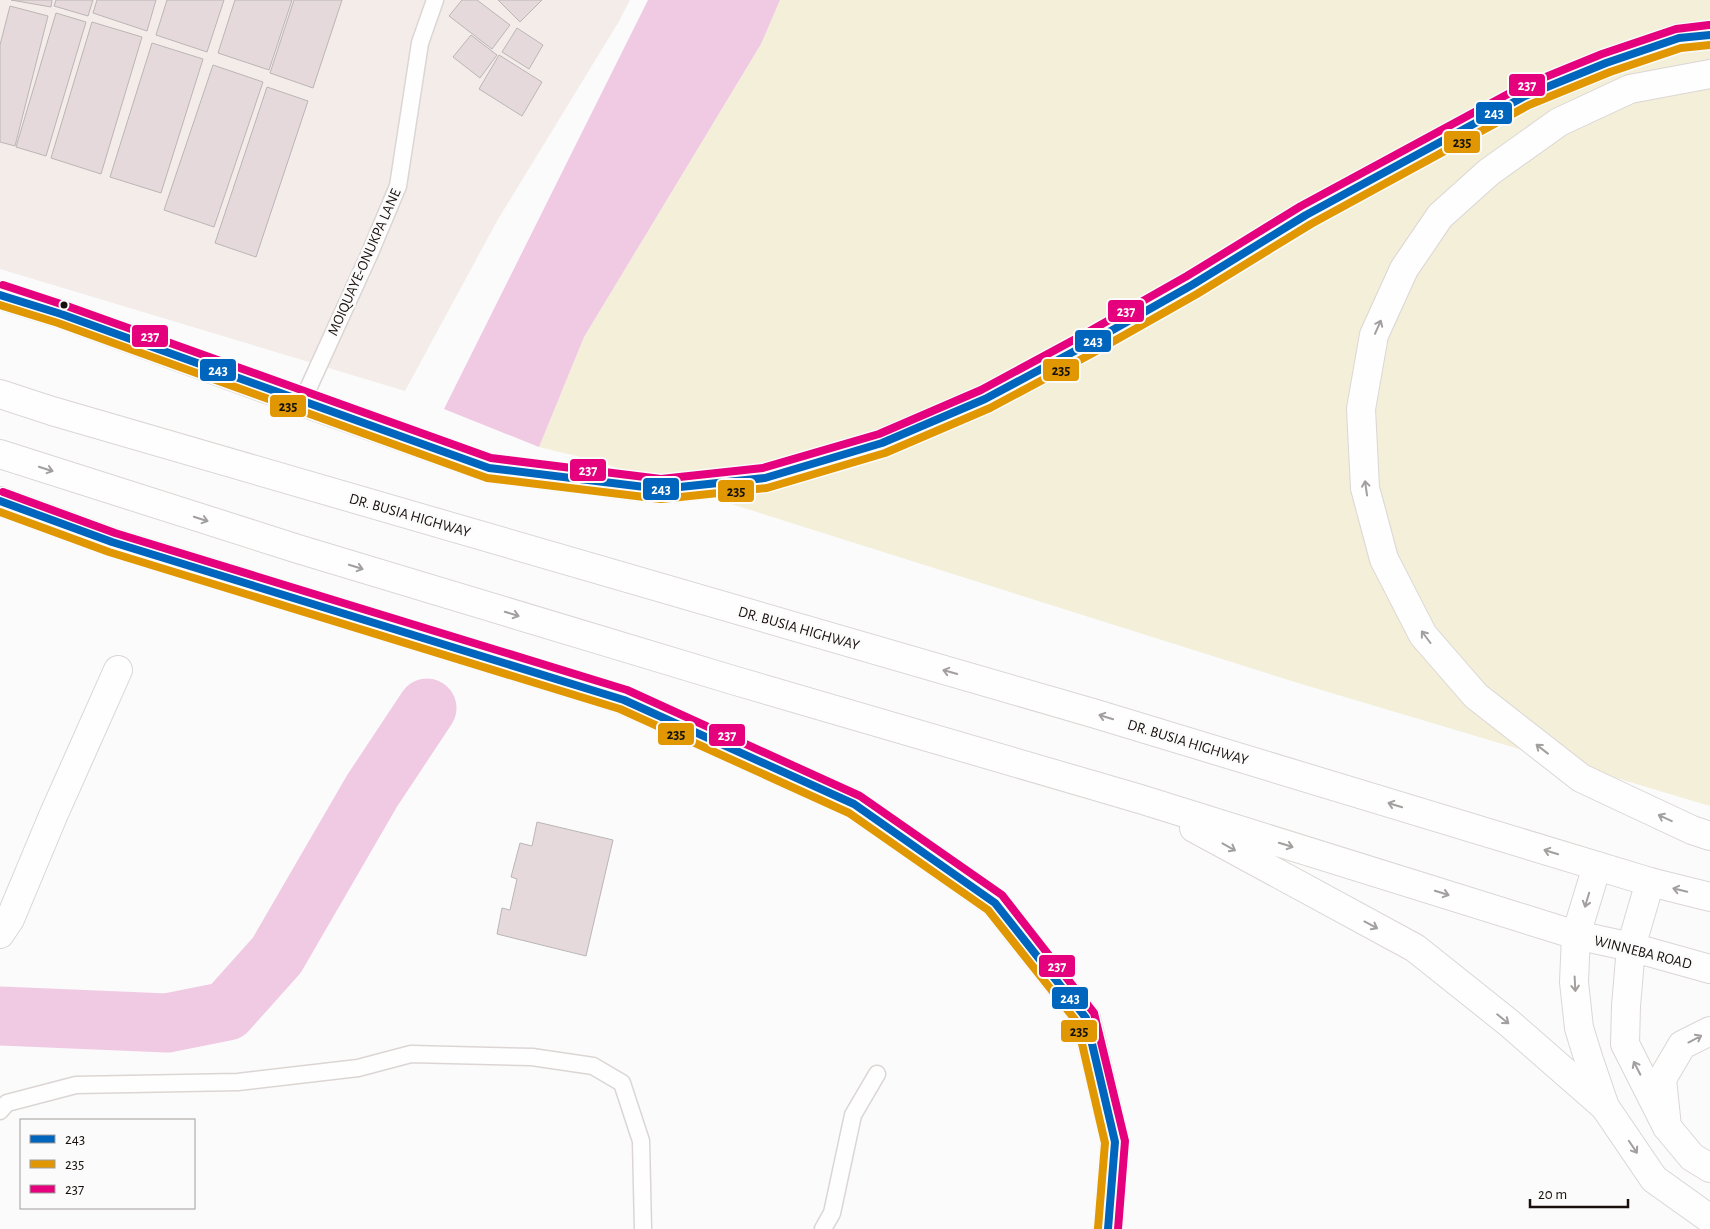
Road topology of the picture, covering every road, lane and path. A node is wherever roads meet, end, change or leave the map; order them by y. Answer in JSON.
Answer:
{"nodes":[{"id":1,"x":435,"y":0,"type":"edge"},
{"id":2,"x":1710,"y":34,"type":"edge"},
{"id":3,"x":1710,"y":74,"type":"edge"},
{"id":4,"x":0,"y":295,"type":"edge"},
{"id":5,"x":0,"y":394,"type":"edge"},
{"id":6,"x":302,"y":402,"type":"junction"},
{"id":7,"x":0,"y":454,"type":"edge"},
{"id":8,"x":0,"y":501,"type":"edge"},
{"id":9,"x":118,"y":670,"type":"dead end"},
{"id":10,"x":1140,"y":799,"type":"junction"},
{"id":11,"x":1710,"y":836,"type":"edge"},
{"id":12,"x":1597,"y":866,"type":"junction"},
{"id":13,"x":1650,"y":882,"type":"junction"},
{"id":14,"x":1710,"y":897,"type":"edge"},
{"id":15,"x":0,"y":934,"type":"edge"},
{"id":16,"x":1576,"y":935,"type":"junction"},
{"id":17,"x":1631,"y":947,"type":"junction"},
{"id":18,"x":1710,"y":968,"type":"edge"},
{"id":19,"x":1710,"y":1031,"type":"edge"},
{"id":20,"x":877,"y":1074,"type":"dead end"},
{"id":21,"x":1605,"y":1107,"type":"junction"},
{"id":22,"x":0,"y":1110,"type":"edge"},
{"id":23,"x":1667,"y":1127,"type":"junction"},
{"id":24,"x":1710,"y":1168,"type":"edge"},
{"id":25,"x":1710,"y":1219,"type":"edge"},
{"id":26,"x":642,"y":1229,"type":"edge"},
{"id":27,"x":823,"y":1229,"type":"edge"},
{"id":28,"x":1108,"y":1229,"type":"edge"}],
"edges":[{"from":1,"to":6,"type":"lane","name":"MOIQUAYE-ONUKPA LANE"},
{"from":2,"to":6,"type":"main road"},
{"from":11,"to":3,"type":"main road","one_way":true},
{"from":4,"to":6,"type":"main road"},
{"from":12,"to":5,"type":"main road","name":"DR. BUSIA HIGHWAY","one_way":true},
{"from":7,"to":10,"type":"main road","one_way":true},
{"from":8,"to":28,"type":"main road"},
{"from":9,"to":15,"type":"main road"},
{"from":10,"to":16,"type":"main road","one_way":true},
{"from":10,"to":21,"type":"main road","one_way":true},
{"from":12,"to":13,"type":"main road"},
{"from":12,"to":16,"type":"main road","one_way":true},
{"from":14,"to":13,"type":"main road","one_way":true},
{"from":13,"to":17,"type":"main road"},
{"from":16,"to":17,"type":"main road","name":"WINNEBA ROAD"},
{"from":16,"to":21,"type":"main road","one_way":true},
{"from":17,"to":18,"type":"main road","name":"WINNEBA ROAD"},
{"from":23,"to":17,"type":"main road","one_way":true},
{"from":23,"to":19,"type":"main road","one_way":true},
{"from":20,"to":27,"type":"lane"},
{"from":21,"to":25,"type":"main road","one_way":true},
{"from":22,"to":26,"type":"lane"},
{"from":23,"to":24,"type":"main road"}]}
